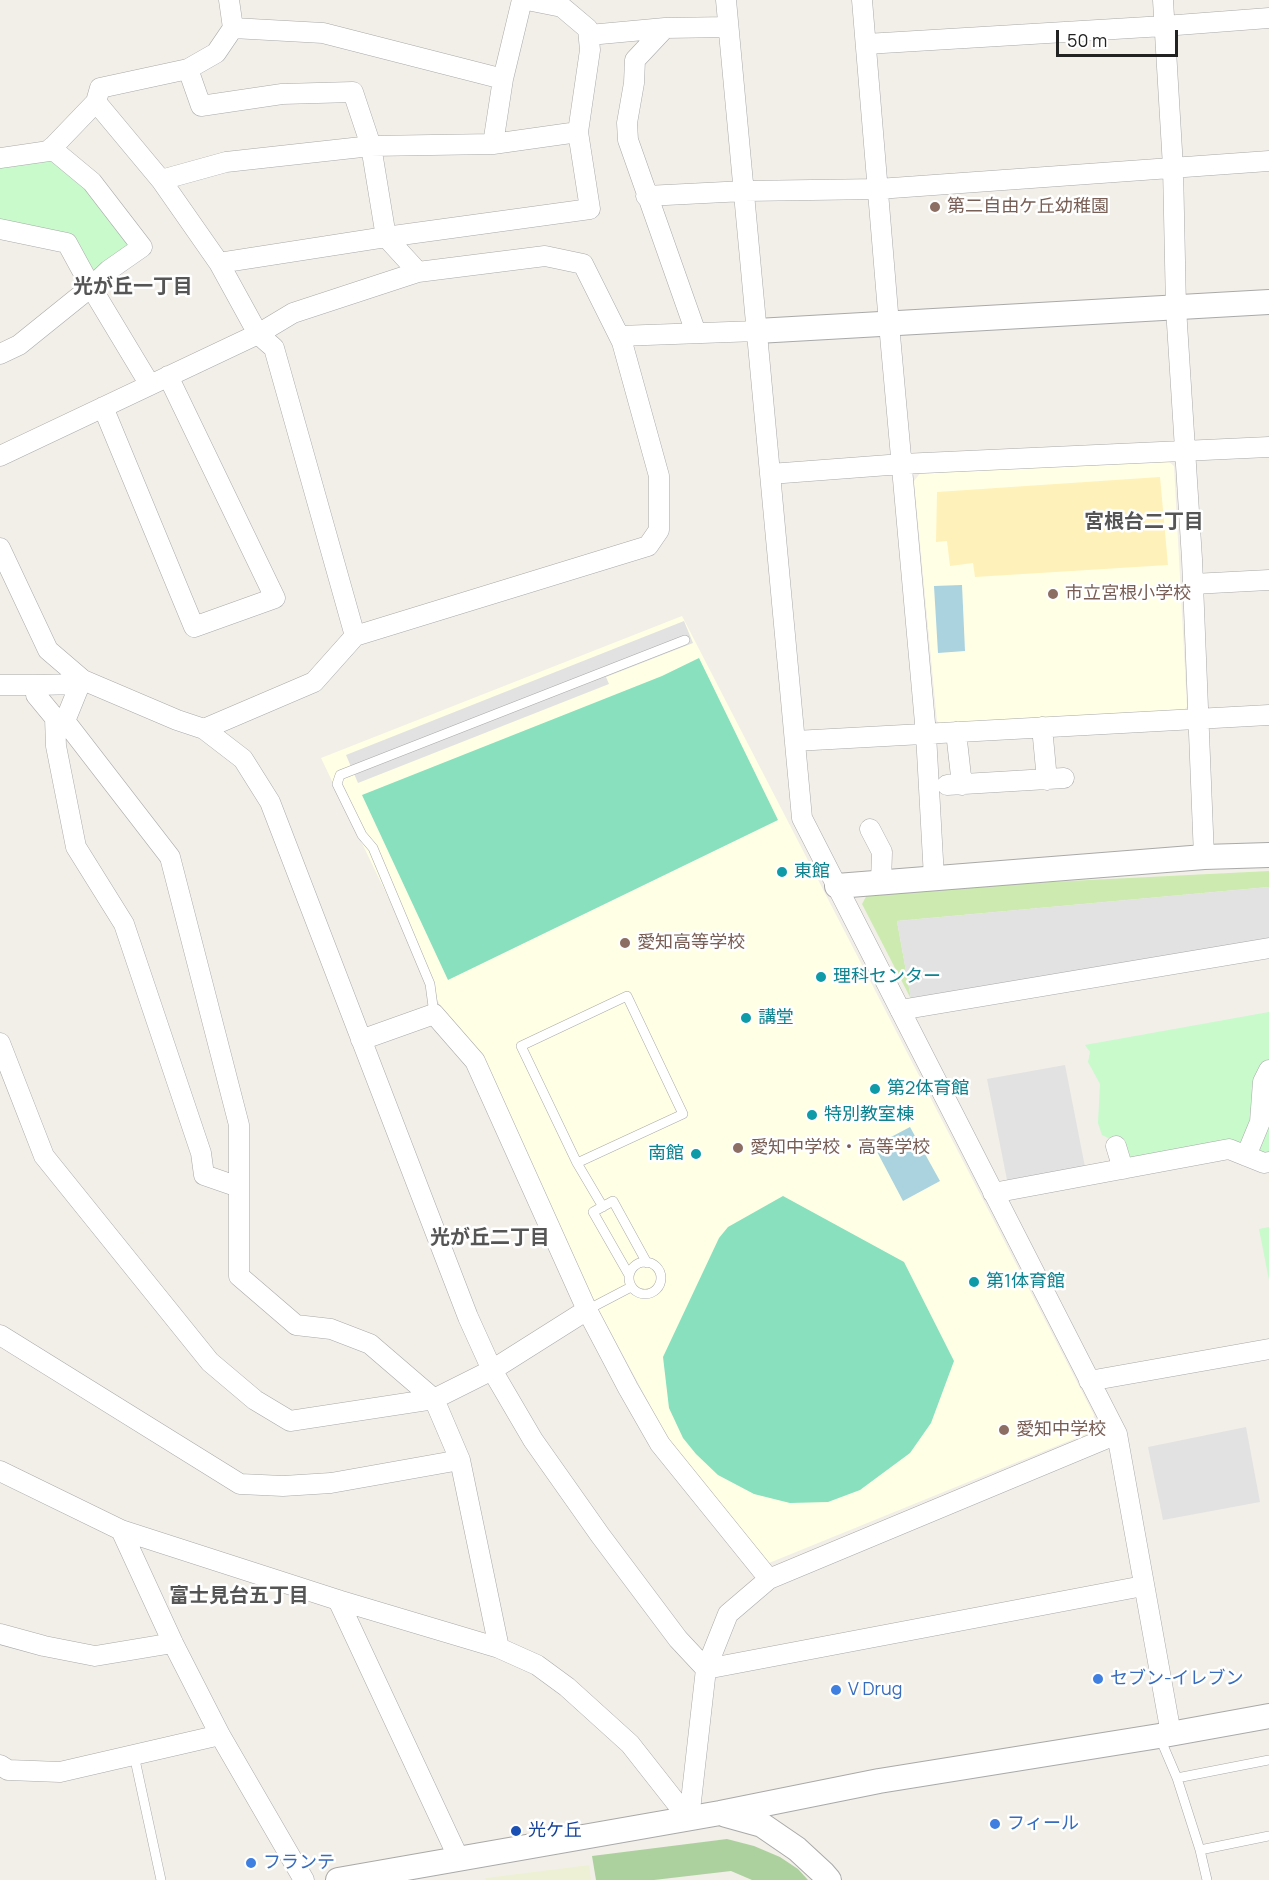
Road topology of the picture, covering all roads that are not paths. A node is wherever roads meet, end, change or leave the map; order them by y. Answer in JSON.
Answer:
{"nodes":[{"id":1,"x":229,"y":0,"type":"edge"},
{"id":2,"x":522,"y":0,"type":"edge"},
{"id":3,"x":527,"y":0,"type":"edge"},
{"id":4,"x":726,"y":0,"type":"edge"},
{"id":5,"x":862,"y":0,"type":"edge"},
{"id":6,"x":1163,"y":0,"type":"edge"},
{"id":7,"x":1269,"y":18,"type":"edge"},
{"id":8,"x":1164,"y":26,"type":"junction"},
{"id":9,"x":728,"y":27,"type":"junction"},
{"id":10,"x":233,"y":28,"type":"junction"},
{"id":11,"x":664,"y":28,"type":"junction"},
{"id":12,"x":589,"y":35,"type":"junction"},
{"id":13,"x":866,"y":44,"type":"junction"},
{"id":14,"x":188,"y":69,"type":"junction"},
{"id":15,"x":503,"y":79,"type":"junction"},
{"id":16,"x":96,"y":102,"type":"junction"},
{"id":17,"x":578,"y":132,"type":"junction"},
{"id":18,"x":493,"y":144,"type":"junction"},
{"id":19,"x":371,"y":146,"type":"junction"},
{"id":20,"x":51,"y":148,"type":"junction"},
{"id":21,"x":0,"y":158,"type":"edge"},
{"id":22,"x":1269,"y":161,"type":"edge"},
{"id":23,"x":1173,"y":167,"type":"junction"},
{"id":24,"x":161,"y":180,"type":"junction"},
{"id":25,"x":878,"y":189,"type":"junction"},
{"id":26,"x":745,"y":190,"type":"junction"},
{"id":27,"x":646,"y":196,"type":"junction"},
{"id":28,"x":0,"y":229,"type":"edge"},
{"id":29,"x":386,"y":237,"type":"junction"},
{"id":30,"x":219,"y":263,"type":"junction"},
{"id":31,"x":418,"y":272,"type":"junction"},
{"id":32,"x":91,"y":287,"type":"junction"},
{"id":33,"x":1269,"y":302,"type":"edge"},
{"id":34,"x":1176,"y":308,"type":"junction"},
{"id":35,"x":889,"y":324,"type":"junction"},
{"id":36,"x":757,"y":331,"type":"junction"},
{"id":37,"x":696,"y":333,"type":"junction"},
{"id":38,"x":258,"y":334,"type":"junction"},
{"id":39,"x":619,"y":336,"type":"junction"},
{"id":40,"x":0,"y":354,"type":"edge"},
{"id":41,"x":159,"y":381,"type":"junction"},
{"id":42,"x":103,"y":407,"type":"junction"},
{"id":43,"x":1269,"y":447,"type":"edge"},
{"id":44,"x":1184,"y":451,"type":"junction"},
{"id":45,"x":0,"y":456,"type":"edge"},
{"id":46,"x":902,"y":464,"type":"junction"},
{"id":47,"x":770,"y":474,"type":"junction"},
{"id":48,"x":0,"y":548,"type":"edge"},
{"id":49,"x":1269,"y":580,"type":"edge"},
{"id":50,"x":1193,"y":584,"type":"junction"},
{"id":51,"x":355,"y":636,"type":"junction"},
{"id":52,"x":685,"y":640,"type":"dead end"},
{"id":53,"x":81,"y":682,"type":"junction"},
{"id":54,"x":0,"y":685,"type":"edge"},
{"id":55,"x":36,"y":685,"type":"junction"},
{"id":56,"x":1269,"y":715,"type":"edge"},
{"id":57,"x":60,"y":719,"type":"junction"},
{"id":58,"x":1199,"y":720,"type":"junction"},
{"id":59,"x":1042,"y":727,"type":"junction"},
{"id":60,"x":204,"y":729,"type":"junction"},
{"id":61,"x":956,"y":732,"type":"junction"},
{"id":62,"x":926,"y":734,"type":"junction"},
{"id":63,"x":795,"y":741,"type":"junction"},
{"id":64,"x":870,"y":829,"type":"dead end"},
{"id":65,"x":1269,"y":855,"type":"edge"},
{"id":66,"x":1204,"y":857,"type":"junction"},
{"id":67,"x":934,"y":878,"type":"junction"},
{"id":68,"x":881,"y":883,"type":"junction"},
{"id":69,"x":837,"y":886,"type":"junction"},
{"id":70,"x":1269,"y":948,"type":"edge"},
{"id":71,"x":900,"y":1010,"type":"junction"},
{"id":72,"x":434,"y":1014,"type":"junction"},
{"id":73,"x":361,"y":1040,"type":"junction"},
{"id":74,"x":0,"y":1043,"type":"edge"},
{"id":75,"x":1269,"y":1070,"type":"edge"},
{"id":76,"x":1116,"y":1146,"type":"dead end"},
{"id":77,"x":1246,"y":1156,"type":"junction"},
{"id":78,"x":1269,"y":1162,"type":"edge"},
{"id":79,"x":577,"y":1164,"type":"junction"},
{"id":80,"x":1123,"y":1169,"type":"junction"},
{"id":81,"x":239,"y":1183,"type":"junction"},
{"id":82,"x":993,"y":1193,"type":"junction"},
{"id":83,"x":603,"y":1207,"type":"junction"},
{"id":84,"x":647,"y":1263,"type":"junction"},
{"id":85,"x":629,"y":1275,"type":"junction"},
{"id":86,"x":631,"y":1287,"type":"junction"},
{"id":87,"x":587,"y":1310,"type":"junction"},
{"id":88,"x":0,"y":1335,"type":"edge"},
{"id":89,"x":1269,"y":1349,"type":"edge"},
{"id":90,"x":492,"y":1370,"type":"junction"},
{"id":91,"x":1089,"y":1381,"type":"junction"},
{"id":92,"x":434,"y":1399,"type":"junction"},
{"id":93,"x":1117,"y":1434,"type":"junction"},
{"id":94,"x":460,"y":1460,"type":"junction"},
{"id":95,"x":0,"y":1471,"type":"edge"},
{"id":96,"x":121,"y":1530,"type":"junction"},
{"id":97,"x":769,"y":1579,"type":"junction"},
{"id":98,"x":1143,"y":1586,"type":"junction"},
{"id":99,"x":338,"y":1600,"type":"junction"},
{"id":100,"x":0,"y":1634,"type":"edge"},
{"id":101,"x":173,"y":1643,"type":"junction"},
{"id":102,"x":499,"y":1648,"type":"junction"},
{"id":103,"x":706,"y":1669,"type":"junction"},
{"id":104,"x":1269,"y":1716,"type":"edge"},
{"id":105,"x":220,"y":1735,"type":"junction"},
{"id":106,"x":1165,"y":1735,"type":"junction"},
{"id":107,"x":134,"y":1755,"type":"junction"},
{"id":108,"x":1269,"y":1761,"type":"edge"},
{"id":109,"x":0,"y":1764,"type":"edge"},
{"id":110,"x":1177,"y":1778,"type":"junction"},
{"id":111,"x":720,"y":1813,"type":"junction"},
{"id":112,"x":689,"y":1819,"type":"junction"},
{"id":113,"x":1269,"y":1836,"type":"edge"},
{"id":114,"x":1200,"y":1850,"type":"junction"},
{"id":115,"x":459,"y":1859,"type":"junction"},
{"id":116,"x":161,"y":1880,"type":"edge"},
{"id":117,"x":304,"y":1880,"type":"edge"},
{"id":118,"x":338,"y":1880,"type":"edge"},
{"id":119,"x":829,"y":1880,"type":"edge"},
{"id":120,"x":1207,"y":1880,"type":"edge"}],
"edges":[{"from":1,"to":10,"type":"street"},
{"from":2,"to":15,"type":"street"},
{"from":3,"to":12,"type":"street"},
{"from":4,"to":9,"type":"street"},
{"from":5,"to":13,"type":"street"},
{"from":6,"to":8,"type":"street"},
{"from":7,"to":8,"type":"street"},
{"from":8,"to":13,"type":"street"},
{"from":8,"to":23,"type":"street"},
{"from":9,"to":11,"type":"street"},
{"from":9,"to":26,"type":"street"},
{"from":10,"to":14,"type":"street"},
{"from":10,"to":15,"type":"street"},
{"from":11,"to":12,"type":"street"},
{"from":11,"to":27,"type":"street"},
{"from":12,"to":17,"type":"street"},
{"from":13,"to":25,"type":"street"},
{"from":14,"to":16,"type":"street"},
{"from":14,"to":19,"type":"street"},
{"from":15,"to":18,"type":"street"},
{"from":16,"to":20,"type":"street"},
{"from":16,"to":24,"type":"street"},
{"from":17,"to":18,"type":"street"},
{"from":17,"to":29,"type":"street"},
{"from":18,"to":19,"type":"street"},
{"from":19,"to":24,"type":"street"},
{"from":19,"to":29,"type":"street"},
{"from":20,"to":21,"type":"street"},
{"from":20,"to":32,"type":"street"},
{"from":22,"to":23,"type":"street"},
{"from":23,"to":25,"type":"street"},
{"from":23,"to":34,"type":"street"},
{"from":24,"to":30,"type":"street"},
{"from":25,"to":26,"type":"street"},
{"from":25,"to":35,"type":"street"},
{"from":26,"to":27,"type":"street"},
{"from":26,"to":36,"type":"street"},
{"from":27,"to":37,"type":"street"},
{"from":28,"to":32,"type":"street"},
{"from":29,"to":30,"type":"street"},
{"from":29,"to":31,"type":"street"},
{"from":30,"to":38,"type":"street"},
{"from":31,"to":38,"type":"street"},
{"from":31,"to":39,"type":"street"},
{"from":32,"to":40,"type":"street"},
{"from":32,"to":41,"type":"street"},
{"from":33,"to":34,"type":"street"},
{"from":34,"to":35,"type":"street"},
{"from":34,"to":44,"type":"street"},
{"from":35,"to":36,"type":"street"},
{"from":35,"to":46,"type":"street"},
{"from":36,"to":37,"type":"street"},
{"from":36,"to":47,"type":"street"},
{"from":37,"to":39,"type":"street"},
{"from":38,"to":41,"type":"street"},
{"from":38,"to":51,"type":"street"},
{"from":39,"to":51,"type":"street"},
{"from":41,"to":42,"type":"street"},
{"from":41,"to":42,"type":"street"},
{"from":42,"to":45,"type":"street"},
{"from":43,"to":44,"type":"street"},
{"from":44,"to":46,"type":"street"},
{"from":44,"to":50,"type":"street"},
{"from":46,"to":47,"type":"street"},
{"from":46,"to":62,"type":"street"},
{"from":47,"to":63,"type":"street"},
{"from":48,"to":53,"type":"street"},
{"from":49,"to":50,"type":"street"},
{"from":50,"to":58,"type":"street"},
{"from":51,"to":60,"type":"street"},
{"from":52,"to":72,"type":"lane"},
{"from":53,"to":55,"type":"street"},
{"from":53,"to":57,"type":"street"},
{"from":53,"to":60,"type":"street"},
{"from":54,"to":55,"type":"street"},
{"from":55,"to":57,"type":"street"},
{"from":56,"to":58,"type":"street"},
{"from":57,"to":81,"type":"street"},
{"from":57,"to":81,"type":"street"},
{"from":58,"to":59,"type":"street"},
{"from":58,"to":66,"type":"street"},
{"from":59,"to":61,"type":"street"},
{"from":59,"to":61,"type":"street"},
{"from":60,"to":73,"type":"street"},
{"from":61,"to":62,"type":"street"},
{"from":62,"to":63,"type":"street"},
{"from":62,"to":67,"type":"street"},
{"from":63,"to":69,"type":"street"},
{"from":64,"to":68,"type":"street"},
{"from":65,"to":66,"type":"street"},
{"from":66,"to":67,"type":"street"},
{"from":67,"to":68,"type":"street"},
{"from":68,"to":69,"type":"street"},
{"from":69,"to":71,"type":"street"},
{"from":70,"to":71,"type":"street"},
{"from":71,"to":82,"type":"street"},
{"from":72,"to":73,"type":"street"},
{"from":72,"to":87,"type":"street"},
{"from":73,"to":90,"type":"street"},
{"from":74,"to":92,"type":"street"},
{"from":75,"to":77,"type":"street"},
{"from":76,"to":80,"type":"street"},
{"from":77,"to":78,"type":"street"},
{"from":77,"to":80,"type":"street"},
{"from":79,"to":79,"type":"lane"},
{"from":79,"to":83,"type":"lane"},
{"from":80,"to":82,"type":"street"},
{"from":81,"to":92,"type":"street"},
{"from":82,"to":91,"type":"street"},
{"from":83,"to":84,"type":"lane"},
{"from":83,"to":85,"type":"lane"},
{"from":84,"to":85,"type":"lane"},
{"from":84,"to":86,"type":"lane"},
{"from":85,"to":86,"type":"lane"},
{"from":86,"to":87,"type":"lane"},
{"from":87,"to":90,"type":"street"},
{"from":87,"to":97,"type":"street"},
{"from":88,"to":94,"type":"street"},
{"from":89,"to":91,"type":"street"},
{"from":90,"to":92,"type":"street"},
{"from":90,"to":103,"type":"street"},
{"from":91,"to":93,"type":"street"},
{"from":92,"to":94,"type":"street"},
{"from":93,"to":97,"type":"street"},
{"from":93,"to":98,"type":"street"},
{"from":94,"to":102,"type":"street"},
{"from":95,"to":96,"type":"street"},
{"from":96,"to":99,"type":"street"},
{"from":96,"to":101,"type":"street"},
{"from":97,"to":103,"type":"street"},
{"from":98,"to":103,"type":"street"},
{"from":98,"to":106,"type":"street"},
{"from":99,"to":102,"type":"street"},
{"from":99,"to":115,"type":"street"},
{"from":100,"to":101,"type":"street"},
{"from":101,"to":105,"type":"street"},
{"from":102,"to":112,"type":"street"},
{"from":103,"to":112,"type":"street"},
{"from":104,"to":106,"type":"street"},
{"from":105,"to":107,"type":"street"},
{"from":105,"to":117,"type":"street"},
{"from":106,"to":110,"type":"lane"},
{"from":106,"to":111,"type":"street"},
{"from":107,"to":109,"type":"street"},
{"from":107,"to":116,"type":"lane"},
{"from":108,"to":110,"type":"lane"},
{"from":110,"to":114,"type":"lane"},
{"from":111,"to":112,"type":"street"},
{"from":111,"to":119,"type":"street"},
{"from":112,"to":115,"type":"street"},
{"from":113,"to":114,"type":"lane"},
{"from":114,"to":120,"type":"lane"},
{"from":115,"to":118,"type":"street"}]}
